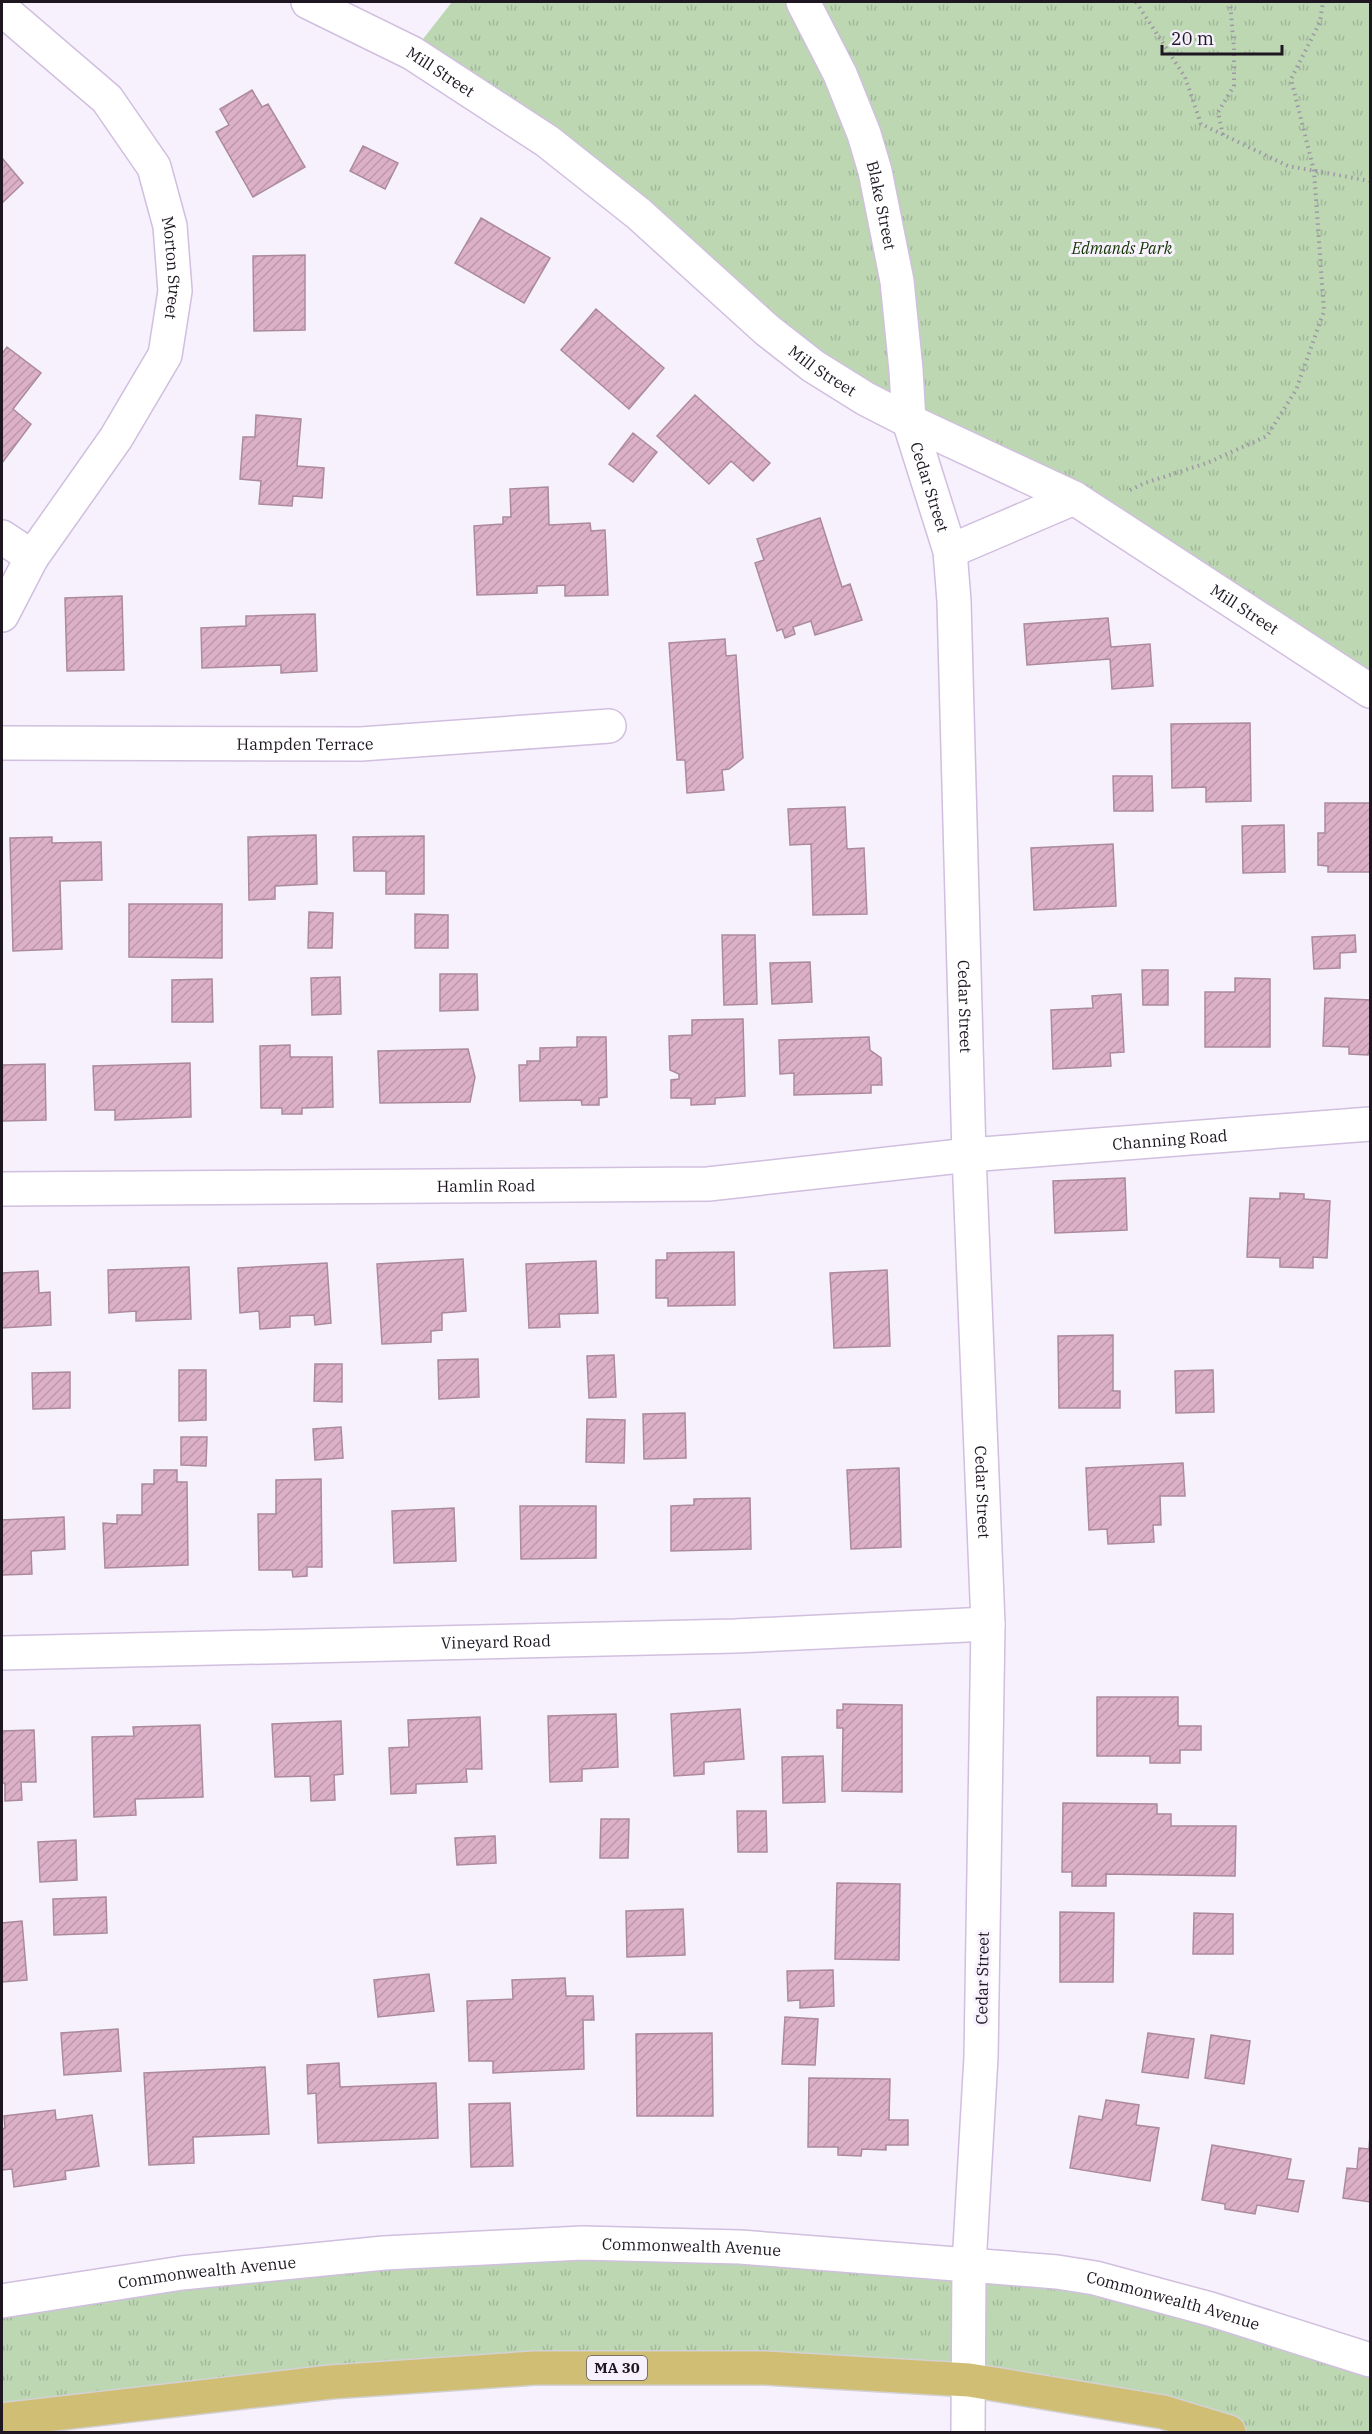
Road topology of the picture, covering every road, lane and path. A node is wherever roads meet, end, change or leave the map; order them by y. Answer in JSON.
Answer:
{"nodes":[{"id":1,"x":308,"y":2,"type":"edge"},
{"id":2,"x":803,"y":2,"type":"edge"},
{"id":3,"x":1136,"y":2,"type":"edge"},
{"id":4,"x":1230,"y":2,"type":"edge"},
{"id":5,"x":1323,"y":2,"type":"edge"},
{"id":6,"x":2,"y":9,"type":"edge"},
{"id":7,"x":1223,"y":135,"type":"junction"},
{"id":8,"x":1314,"y":171,"type":"junction"},
{"id":9,"x":1371,"y":180,"type":"edge"},
{"id":10,"x":909,"y":421,"type":"junction"},
{"id":11,"x":1074,"y":498,"type":"junction"},
{"id":12,"x":1106,"y":517,"type":"junction"},
{"id":13,"x":2,"y":537,"type":"edge"},
{"id":14,"x":950,"y":551,"type":"junction"},
{"id":15,"x":32,"y":557,"type":"junction"},
{"id":16,"x":2,"y":615,"type":"edge"},
{"id":17,"x":1371,"y":691,"type":"edge"},
{"id":18,"x":609,"y":726,"type":"dead end"},
{"id":19,"x":2,"y":743,"type":"edge"},
{"id":20,"x":1371,"y":1124,"type":"edge"},
{"id":21,"x":969,"y":1155,"type":"junction"},
{"id":22,"x":2,"y":1189,"type":"edge"},
{"id":23,"x":988,"y":1624,"type":"junction"},
{"id":24,"x":2,"y":1653,"type":"edge"},
{"id":25,"x":969,"y":2265,"type":"junction"},
{"id":26,"x":2,"y":2301,"type":"edge"},
{"id":27,"x":1371,"y":2360,"type":"edge"},
{"id":28,"x":969,"y":2379,"type":"junction"},
{"id":29,"x":2,"y":2420,"type":"edge"},
{"id":30,"x":968,"y":2433,"type":"edge"},
{"id":31,"x":1229,"y":2433,"type":"edge"}],
"edges":[{"from":1,"to":10,"type":"street","name":"Mill Street"},
{"from":2,"to":10,"type":"street","name":"Blake Street"},
{"from":3,"to":7,"type":"path"},
{"from":4,"to":7,"type":"path"},
{"from":5,"to":8,"type":"path"},
{"from":6,"to":15,"type":"street","name":"Morton Street"},
{"from":7,"to":8,"type":"path"},
{"from":8,"to":9,"type":"path"},
{"from":8,"to":12,"type":"path"},
{"from":10,"to":11,"type":"street","name":"Mill Street"},
{"from":10,"to":14,"type":"street","name":"Cedar Street"},
{"from":11,"to":12,"type":"street","name":"Mill Street"},
{"from":11,"to":14,"type":"street","name":"Cedar Street"},
{"from":12,"to":17,"type":"street","name":"Mill Street"},
{"from":13,"to":15,"type":"street"},
{"from":14,"to":21,"type":"street","name":"Cedar Street"},
{"from":15,"to":16,"type":"street","name":"Morton Street"},
{"from":18,"to":19,"type":"street","name":"Hampden Terrace"},
{"from":20,"to":21,"type":"street","name":"Channing Road"},
{"from":21,"to":22,"type":"street","name":"Hamlin Road"},
{"from":21,"to":23,"type":"street","name":"Cedar Street"},
{"from":23,"to":24,"type":"street","name":"Vineyard Road"},
{"from":23,"to":25,"type":"street","name":"Cedar Street"},
{"from":25,"to":26,"type":"street","name":"Commonwealth Avenue"},
{"from":25,"to":27,"type":"street","name":"Commonwealth Avenue"},
{"from":25,"to":28,"type":"street","name":"Cedar Street"},
{"from":28,"to":29,"type":"main road","number":"MA 30"},
{"from":28,"to":30,"type":"street","name":"Cedar Street"},
{"from":28,"to":31,"type":"main road","number":"MA 30"}]}
